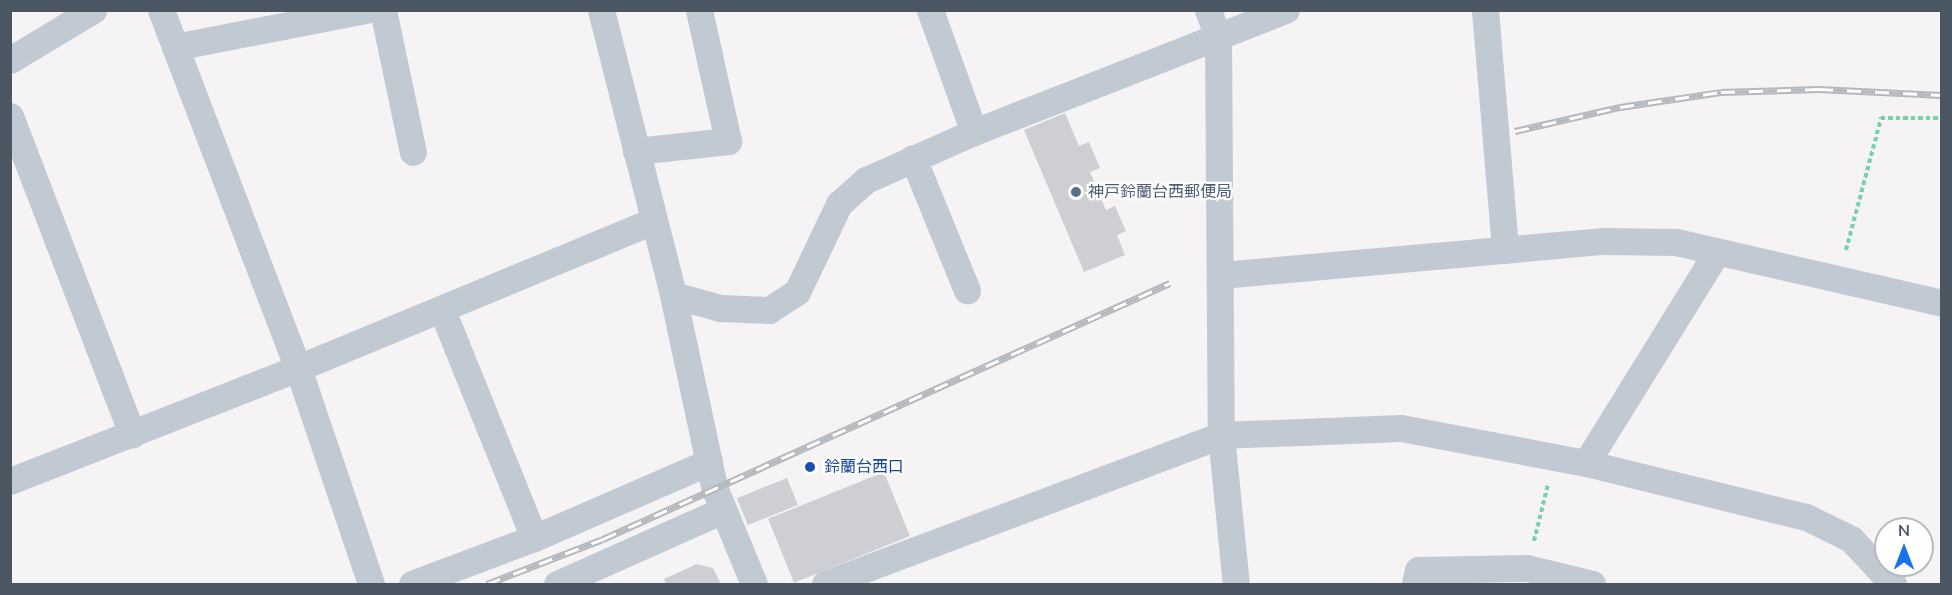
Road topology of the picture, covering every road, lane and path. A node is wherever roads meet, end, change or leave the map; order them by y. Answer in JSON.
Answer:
{"nodes":[{"id":1,"x":93,"y":10,"type":"edge"},
{"id":2,"x":161,"y":10,"type":"edge"},
{"id":3,"x":365,"y":10,"type":"edge"},
{"id":4,"x":383,"y":10,"type":"edge"},
{"id":5,"x":600,"y":10,"type":"edge"},
{"id":6,"x":699,"y":10,"type":"edge"},
{"id":7,"x":930,"y":10,"type":"edge"},
{"id":8,"x":1208,"y":10,"type":"edge"},
{"id":9,"x":1286,"y":10,"type":"edge"},
{"id":10,"x":1485,"y":10,"type":"edge"},
{"id":11,"x":1218,"y":38,"type":"junction"},
{"id":12,"x":175,"y":47,"type":"junction"},
{"id":13,"x":10,"y":60,"type":"edge"},
{"id":14,"x":10,"y":116,"type":"edge"},
{"id":15,"x":1941,"y":118,"type":"edge"},
{"id":16,"x":974,"y":132,"type":"junction"},
{"id":17,"x":636,"y":151,"type":"junction"},
{"id":18,"x":413,"y":152,"type":"dead end"},
{"id":19,"x":913,"y":158,"type":"junction"},
{"id":20,"x":653,"y":221,"type":"junction"},
{"id":21,"x":1505,"y":250,"type":"junction"},
{"id":22,"x":1716,"y":253,"type":"junction"},
{"id":23,"x":1221,"y":275,"type":"junction"},
{"id":24,"x":1838,"y":280,"type":"junction"},
{"id":25,"x":967,"y":290,"type":"dead end"},
{"id":26,"x":673,"y":295,"type":"junction"},
{"id":27,"x":1941,"y":303,"type":"edge"},
{"id":28,"x":442,"y":310,"type":"junction"},
{"id":29,"x":298,"y":368,"type":"junction"},
{"id":30,"x":132,"y":434,"type":"junction"},
{"id":31,"x":1221,"y":435,"type":"junction"},
{"id":32,"x":1554,"y":457,"type":"junction"},
{"id":33,"x":709,"y":462,"type":"junction"},
{"id":34,"x":1586,"y":463,"type":"junction"},
{"id":35,"x":10,"y":482,"type":"edge"},
{"id":36,"x":723,"y":510,"type":"junction"},
{"id":37,"x":534,"y":538,"type":"junction"},
{"id":38,"x":1527,"y":568,"type":"junction"},
{"id":39,"x":371,"y":585,"type":"edge"},
{"id":40,"x":412,"y":585,"type":"edge"},
{"id":41,"x":557,"y":585,"type":"edge"},
{"id":42,"x":754,"y":585,"type":"edge"},
{"id":43,"x":825,"y":585,"type":"edge"},
{"id":44,"x":1236,"y":585,"type":"edge"},
{"id":45,"x":1415,"y":585,"type":"edge"},
{"id":46,"x":1592,"y":585,"type":"edge"},
{"id":47,"x":1893,"y":585,"type":"edge"}],
"edges":[{"from":1,"to":13,"type":"street"},
{"from":2,"to":12,"type":"street"},
{"from":3,"to":12,"type":"street"},
{"from":4,"to":18,"type":"street"},
{"from":5,"to":17,"type":"street"},
{"from":6,"to":17,"type":"street"},
{"from":7,"to":16,"type":"street"},
{"from":8,"to":11,"type":"street"},
{"from":9,"to":11,"type":"street"},
{"from":10,"to":21,"type":"street"},
{"from":11,"to":16,"type":"street"},
{"from":11,"to":23,"type":"street"},
{"from":12,"to":29,"type":"street"},
{"from":14,"to":30,"type":"street"},
{"from":15,"to":24,"type":"path"},
{"from":16,"to":19,"type":"street"},
{"from":17,"to":20,"type":"street"},
{"from":19,"to":25,"type":"street"},
{"from":19,"to":26,"type":"street"},
{"from":20,"to":26,"type":"street"},
{"from":20,"to":28,"type":"street"},
{"from":21,"to":22,"type":"street"},
{"from":21,"to":23,"type":"street"},
{"from":22,"to":24,"type":"street"},
{"from":22,"to":34,"type":"street"},
{"from":23,"to":31,"type":"street"},
{"from":24,"to":27,"type":"street"},
{"from":26,"to":33,"type":"street"},
{"from":28,"to":29,"type":"street"},
{"from":28,"to":37,"type":"street"},
{"from":29,"to":30,"type":"street"},
{"from":29,"to":39,"type":"street"},
{"from":30,"to":35,"type":"street"},
{"from":31,"to":32,"type":"street"},
{"from":31,"to":43,"type":"street"},
{"from":31,"to":44,"type":"street"},
{"from":32,"to":34,"type":"street"},
{"from":32,"to":38,"type":"path"},
{"from":33,"to":36,"type":"street"},
{"from":33,"to":37,"type":"street"},
{"from":34,"to":47,"type":"street"},
{"from":36,"to":41,"type":"street"},
{"from":36,"to":42,"type":"street"},
{"from":37,"to":40,"type":"street"},
{"from":38,"to":45,"type":"street"},
{"from":38,"to":46,"type":"street"}]}
